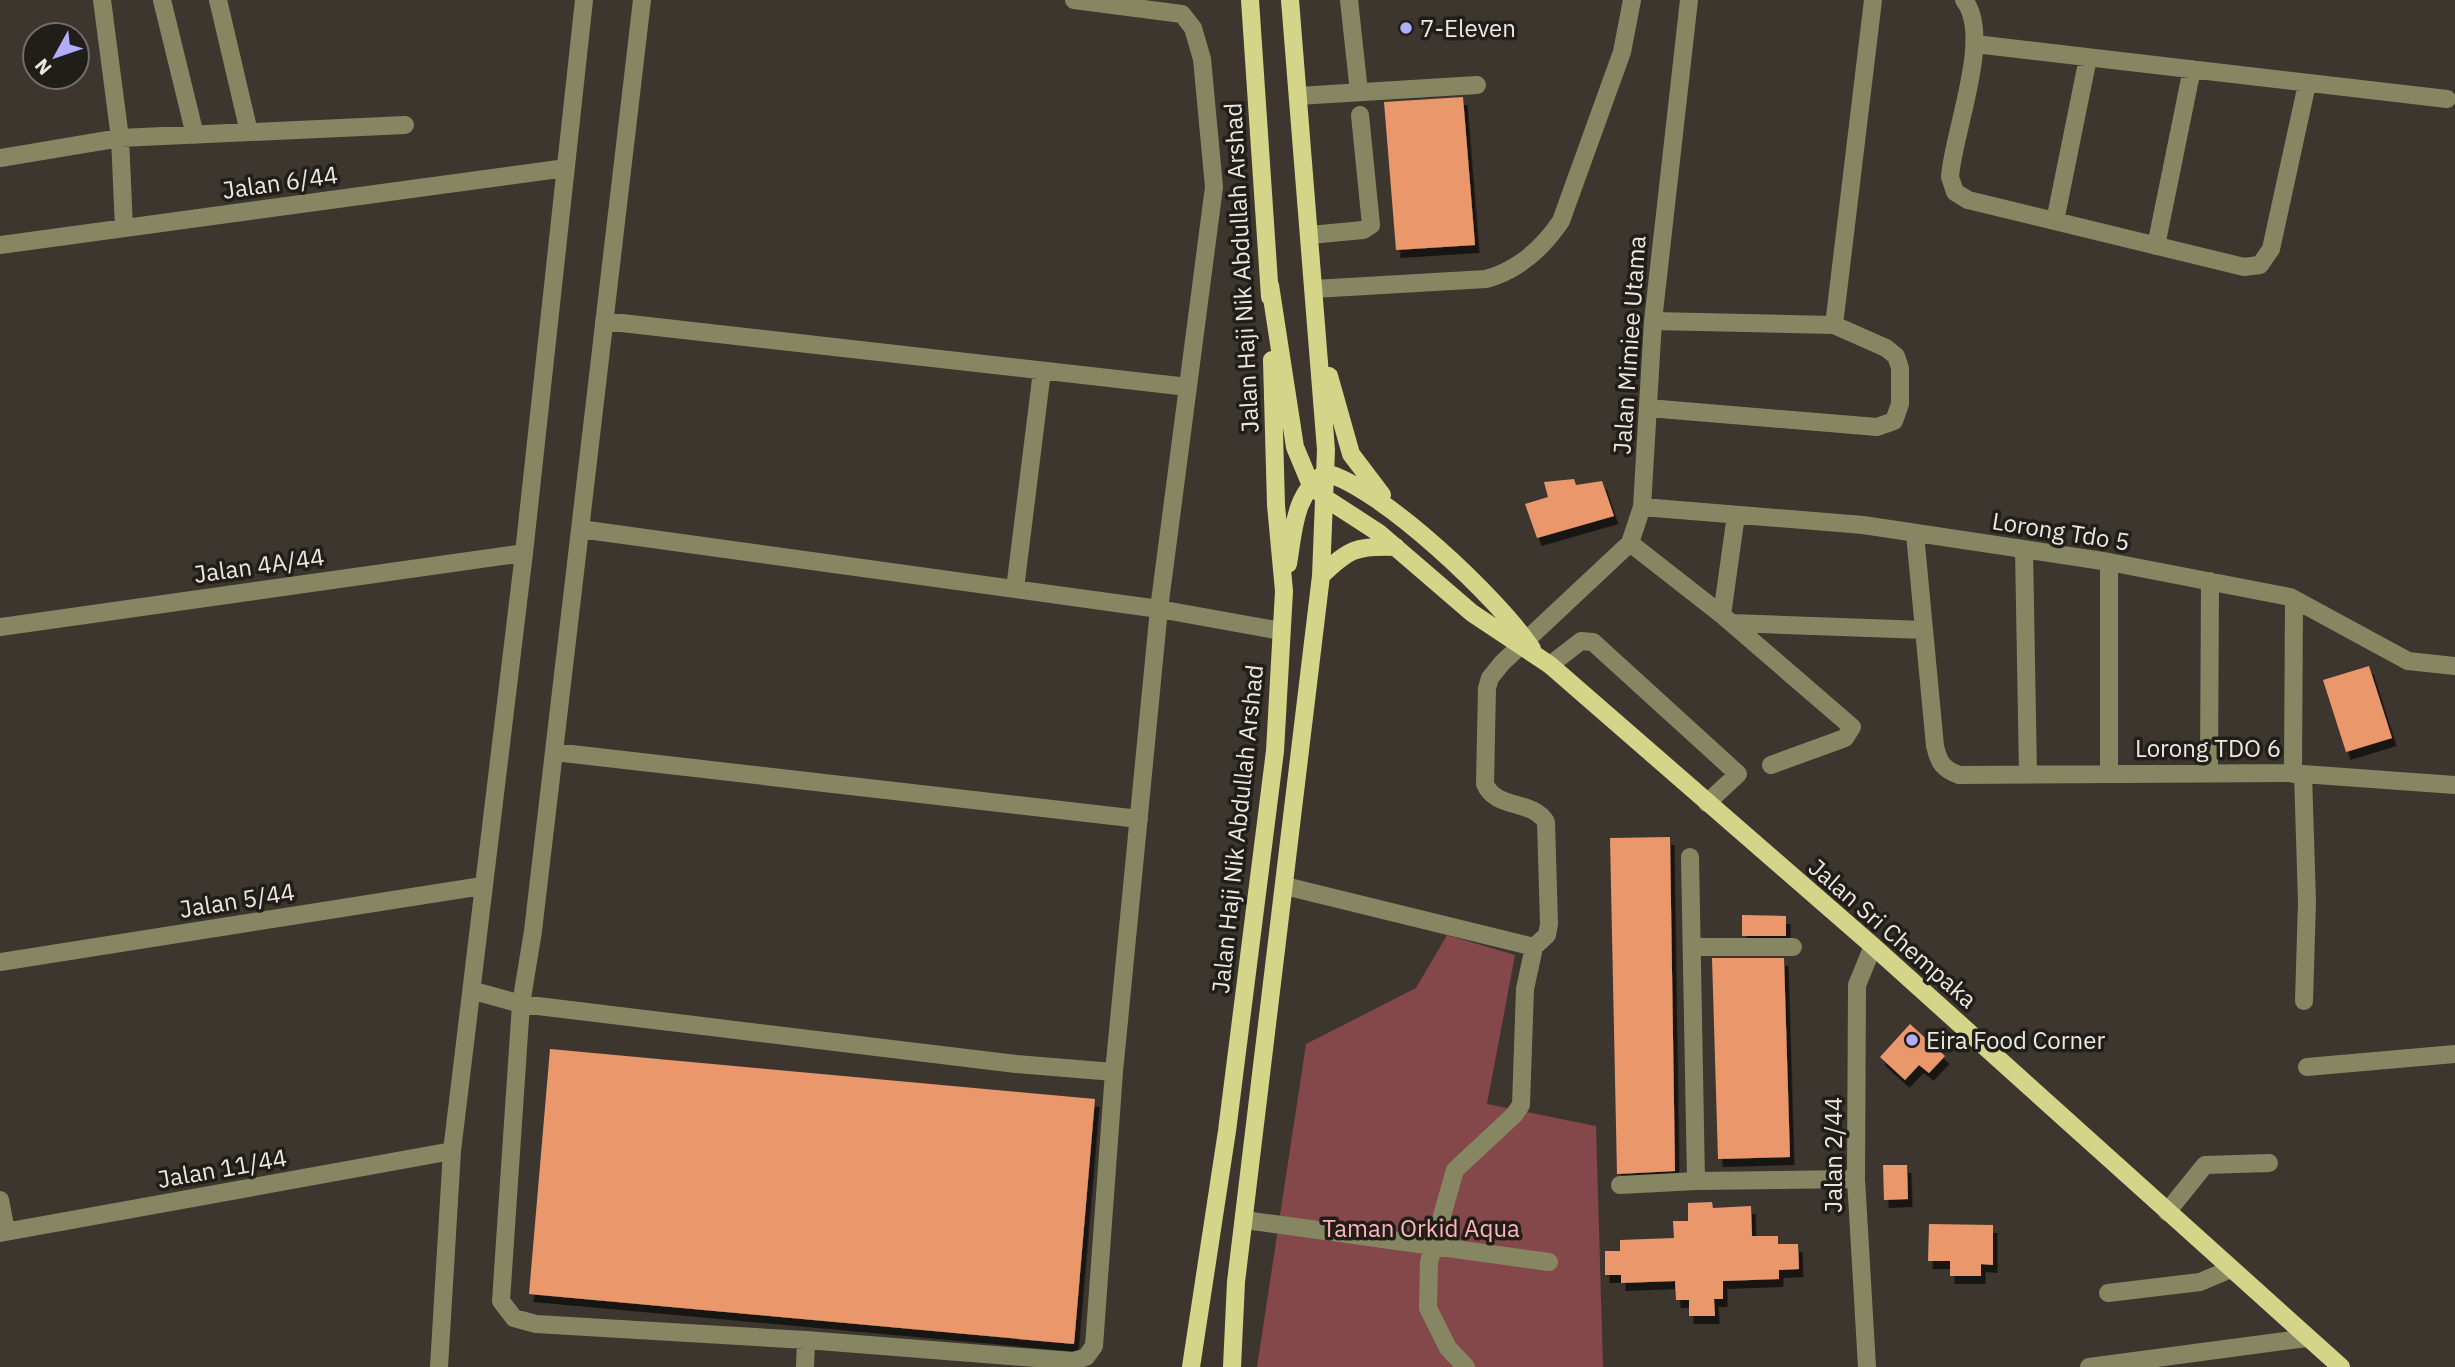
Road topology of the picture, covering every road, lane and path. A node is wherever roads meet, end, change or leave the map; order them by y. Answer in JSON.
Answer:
{"nodes":[{"id":1,"x":102,"y":0,"type":"edge"},
{"id":2,"x":162,"y":0,"type":"edge"},
{"id":3,"x":218,"y":0,"type":"edge"},
{"id":4,"x":584,"y":0,"type":"edge"},
{"id":5,"x":642,"y":0,"type":"edge"},
{"id":6,"x":1074,"y":0,"type":"edge"},
{"id":7,"x":1250,"y":0,"type":"edge"},
{"id":8,"x":1290,"y":0,"type":"edge"},
{"id":9,"x":1349,"y":0,"type":"edge"},
{"id":10,"x":1632,"y":0,"type":"edge"},
{"id":11,"x":1689,"y":0,"type":"edge"},
{"id":12,"x":1873,"y":0,"type":"edge"},
{"id":13,"x":1964,"y":0,"type":"edge"},
{"id":14,"x":1975,"y":44,"type":"junction"},
{"id":15,"x":2088,"y":58,"type":"junction"},
{"id":16,"x":2192,"y":69,"type":"junction"},
{"id":17,"x":2307,"y":84,"type":"junction"},
{"id":18,"x":1477,"y":85,"type":"dead end"},
{"id":19,"x":1359,"y":92,"type":"junction"},
{"id":20,"x":1298,"y":96,"type":"junction"},
{"id":21,"x":2447,"y":99,"type":"dead end"},
{"id":22,"x":1360,"y":116,"type":"dead end"},
{"id":23,"x":405,"y":125,"type":"dead end"},
{"id":24,"x":249,"y":132,"type":"junction"},
{"id":25,"x":195,"y":135,"type":"junction"},
{"id":26,"x":120,"y":138,"type":"junction"},
{"id":27,"x":0,"y":158,"type":"edge"},
{"id":28,"x":566,"y":168,"type":"junction"},
{"id":29,"x":2055,"y":221,"type":"junction"},
{"id":30,"x":124,"y":228,"type":"junction"},
{"id":31,"x":1310,"y":235,"type":"junction"},
{"id":32,"x":0,"y":245,"type":"edge"},
{"id":33,"x":2156,"y":246,"type":"junction"},
{"id":34,"x":1270,"y":285,"type":"junction"},
{"id":35,"x":1314,"y":289,"type":"junction"},
{"id":36,"x":604,"y":321,"type":"junction"},
{"id":37,"x":1653,"y":321,"type":"junction"},
{"id":38,"x":1834,"y":325,"type":"junction"},
{"id":39,"x":1318,"y":336,"type":"junction"},
{"id":40,"x":1042,"y":370,"type":"junction"},
{"id":41,"x":1188,"y":387,"type":"junction"},
{"id":42,"x":1648,"y":408,"type":"junction"},
{"id":43,"x":1326,"y":473,"type":"junction"},
{"id":44,"x":1310,"y":483,"type":"junction"},
{"id":45,"x":1325,"y":498,"type":"junction"},
{"id":46,"x":1642,"y":507,"type":"junction"},
{"id":47,"x":1397,"y":514,"type":"junction"},
{"id":48,"x":1737,"y":514,"type":"junction"},
{"id":49,"x":580,"y":529,"type":"junction"},
{"id":50,"x":1915,"y":534,"type":"junction"},
{"id":51,"x":1630,"y":543,"type":"junction"},
{"id":52,"x":1396,"y":547,"type":"junction"},
{"id":53,"x":2024,"y":549,"type":"junction"},
{"id":54,"x":524,"y":552,"type":"junction"},
{"id":55,"x":2109,"y":562,"type":"junction"},
{"id":56,"x":1321,"y":576,"type":"junction"},
{"id":57,"x":2210,"y":581,"type":"junction"},
{"id":58,"x":1015,"y":589,"type":"junction"},
{"id":59,"x":1284,"y":591,"type":"junction"},
{"id":60,"x":2294,"y":599,"type":"junction"},
{"id":61,"x":1159,"y":609,"type":"junction"},
{"id":62,"x":1727,"y":619,"type":"junction"},
{"id":63,"x":0,"y":626,"type":"edge"},
{"id":64,"x":1281,"y":631,"type":"junction"},
{"id":65,"x":1924,"y":631,"type":"junction"},
{"id":66,"x":1526,"y":646,"type":"junction"},
{"id":67,"x":1550,"y":665,"type":"junction"},
{"id":68,"x":2455,"y":666,"type":"edge"},
{"id":69,"x":554,"y":752,"type":"junction"},
{"id":70,"x":1771,"y":765,"type":"dead end"},
{"id":71,"x":2109,"y":772,"type":"junction"},
{"id":72,"x":2209,"y":773,"type":"junction"},
{"id":73,"x":2028,"y":774,"type":"junction"},
{"id":74,"x":2298,"y":774,"type":"junction"},
{"id":75,"x":2455,"y":785,"type":"edge"},
{"id":76,"x":1707,"y":803,"type":"junction"},
{"id":77,"x":1139,"y":819,"type":"junction"},
{"id":78,"x":1690,"y":857,"type":"dead end"},
{"id":79,"x":482,"y":886,"type":"junction"},
{"id":80,"x":1285,"y":886,"type":"junction"},
{"id":81,"x":1873,"y":946,"type":"junction"},
{"id":82,"x":1534,"y":947,"type":"junction"},
{"id":83,"x":1692,"y":947,"type":"junction"},
{"id":84,"x":1793,"y":947,"type":"dead end"},
{"id":85,"x":0,"y":962,"type":"edge"},
{"id":86,"x":474,"y":991,"type":"junction"},
{"id":87,"x":2304,"y":1001,"type":"dead end"},
{"id":88,"x":522,"y":1004,"type":"junction"},
{"id":89,"x":2455,"y":1054,"type":"edge"},
{"id":90,"x":2307,"y":1068,"type":"dead end"},
{"id":91,"x":1114,"y":1072,"type":"junction"},
{"id":92,"x":452,"y":1151,"type":"junction"},
{"id":93,"x":2269,"y":1163,"type":"dead end"},
{"id":94,"x":1856,"y":1180,"type":"junction"},
{"id":95,"x":1696,"y":1181,"type":"junction"},
{"id":96,"x":1620,"y":1185,"type":"dead end"},
{"id":97,"x":0,"y":1200,"type":"edge"},
{"id":98,"x":2167,"y":1212,"type":"junction"},
{"id":99,"x":1245,"y":1220,"type":"junction"},
{"id":100,"x":3,"y":1232,"type":"edge"},
{"id":101,"x":1433,"y":1248,"type":"junction"},
{"id":102,"x":1549,"y":1262,"type":"dead end"},
{"id":103,"x":2231,"y":1269,"type":"junction"},
{"id":104,"x":2108,"y":1293,"type":"dead end"},
{"id":105,"x":1236,"y":1301,"type":"junction"},
{"id":106,"x":2307,"y":1338,"type":"junction"},
{"id":107,"x":1196,"y":1339,"type":"junction"},
{"id":108,"x":806,"y":1340,"type":"junction"},
{"id":109,"x":439,"y":1367,"type":"edge"},
{"id":110,"x":805,"y":1367,"type":"edge"},
{"id":111,"x":1181,"y":1367,"type":"edge"},
{"id":112,"x":1191,"y":1367,"type":"edge"},
{"id":113,"x":1219,"y":1367,"type":"edge"},
{"id":114,"x":1232,"y":1367,"type":"edge"},
{"id":115,"x":1466,"y":1367,"type":"edge"},
{"id":116,"x":1867,"y":1367,"type":"edge"},
{"id":117,"x":2089,"y":1367,"type":"edge"},
{"id":118,"x":2341,"y":1367,"type":"edge"}],
"edges":[{"from":1,"to":26,"type":"street"},
{"from":2,"to":25,"type":"street"},
{"from":3,"to":24,"type":"street"},
{"from":4,"to":28,"type":"street"},
{"from":5,"to":36,"type":"street"},
{"from":6,"to":41,"type":"street"},
{"from":7,"to":34,"type":"main road","name":"Jalan Haji Nik Abdullah Arshad"},
{"from":8,"to":20,"type":"main road"},
{"from":9,"to":19,"type":"street"},
{"from":10,"to":35,"type":"street"},
{"from":11,"to":37,"type":"street","name":"Jalan Mimiee Utama"},
{"from":12,"to":38,"type":"street"},
{"from":13,"to":14,"type":"street"},
{"from":14,"to":15,"type":"street"},
{"from":14,"to":29,"type":"street"},
{"from":15,"to":16,"type":"street"},
{"from":15,"to":29,"type":"street"},
{"from":16,"to":17,"type":"street"},
{"from":16,"to":33,"type":"street"},
{"from":17,"to":21,"type":"street"},
{"from":17,"to":33,"type":"street"},
{"from":18,"to":19,"type":"street"},
{"from":19,"to":20,"type":"street"},
{"from":20,"to":31,"type":"main road"},
{"from":22,"to":31,"type":"street"},
{"from":23,"to":24,"type":"street"},
{"from":24,"to":25,"type":"street"},
{"from":25,"to":26,"type":"street"},
{"from":26,"to":27,"type":"street"},
{"from":26,"to":30,"type":"street"},
{"from":28,"to":30,"type":"street","name":"Jalan 6/44"},
{"from":28,"to":54,"type":"street"},
{"from":29,"to":33,"type":"street"},
{"from":30,"to":32,"type":"street","name":"Jalan 6/44"},
{"from":31,"to":35,"type":"main road"},
{"from":34,"to":44,"type":"main road"},
{"from":34,"to":59,"type":"main road","name":"Jalan Haji Nik Abdullah Arshad"},
{"from":35,"to":39,"type":"main road"},
{"from":36,"to":40,"type":"street"},
{"from":36,"to":49,"type":"street"},
{"from":37,"to":38,"type":"street"},
{"from":37,"to":42,"type":"street","name":"Jalan Mimiee Utama"},
{"from":38,"to":42,"type":"street"},
{"from":39,"to":43,"type":"main road"},
{"from":39,"to":47,"type":"main road"},
{"from":40,"to":41,"type":"street"},
{"from":40,"to":58,"type":"street"},
{"from":41,"to":61,"type":"street"},
{"from":42,"to":46,"type":"street","name":"Jalan Mimiee Utama"},
{"from":43,"to":44,"type":"main road"},
{"from":43,"to":45,"type":"main road"},
{"from":43,"to":47,"type":"main road"},
{"from":44,"to":45,"type":"main road"},
{"from":44,"to":59,"type":"main road"},
{"from":45,"to":52,"type":"main road"},
{"from":45,"to":56,"type":"main road"},
{"from":46,"to":48,"type":"street","name":"Lorong Tdo 5"},
{"from":46,"to":51,"type":"street","name":"Jalan Mimiee Utama"},
{"from":47,"to":66,"type":"main road"},
{"from":48,"to":50,"type":"street","name":"Lorong Tdo 5"},
{"from":48,"to":62,"type":"street"},
{"from":49,"to":58,"type":"street"},
{"from":49,"to":69,"type":"street"},
{"from":50,"to":53,"type":"street","name":"Lorong Tdo 5"},
{"from":50,"to":65,"type":"street"},
{"from":51,"to":62,"type":"street"},
{"from":51,"to":66,"type":"street","name":"Jalan Mimiee Utama"},
{"from":52,"to":56,"type":"main road"},
{"from":52,"to":66,"type":"main road"},
{"from":53,"to":55,"type":"street","name":"Lorong Tdo 5"},
{"from":53,"to":73,"type":"street"},
{"from":54,"to":63,"type":"street","name":"Jalan 4A/44"},
{"from":54,"to":79,"type":"street"},
{"from":55,"to":57,"type":"street","name":"Lorong Tdo 5"},
{"from":55,"to":71,"type":"street"},
{"from":56,"to":80,"type":"main road"},
{"from":57,"to":60,"type":"street","name":"Lorong Tdo 5"},
{"from":57,"to":72,"type":"street"},
{"from":58,"to":61,"type":"street"},
{"from":59,"to":64,"type":"main road","name":"Jalan Haji Nik Abdullah Arshad"},
{"from":60,"to":68,"type":"street","name":"Lorong Tdo 5"},
{"from":60,"to":74,"type":"street"},
{"from":61,"to":64,"type":"street"},
{"from":61,"to":77,"type":"street"},
{"from":62,"to":65,"type":"street"},
{"from":62,"to":70,"type":"street"},
{"from":64,"to":107,"type":"main road","name":"Jalan Haji Nik Abdullah Arshad"},
{"from":65,"to":73,"type":"street","name":"Lorong TDO 6"},
{"from":66,"to":67,"type":"main road","name":"Jalan Sri Chempaka"},
{"from":66,"to":82,"type":"street","name":"Jalan Mimiee Utama"},
{"from":67,"to":76,"type":"main road","name":"Jalan Sri Chempaka"},
{"from":67,"to":76,"type":"street"},
{"from":69,"to":77,"type":"street"},
{"from":69,"to":88,"type":"street"},
{"from":71,"to":72,"type":"street","name":"Lorong TDO 6"},
{"from":71,"to":73,"type":"street","name":"Lorong TDO 6"},
{"from":72,"to":74,"type":"street","name":"Lorong TDO 6"},
{"from":74,"to":75,"type":"street","name":"Lorong TDO 6"},
{"from":74,"to":87,"type":"street"},
{"from":76,"to":81,"type":"main road","name":"Jalan Sri Chempaka"},
{"from":77,"to":91,"type":"street"},
{"from":78,"to":83,"type":"street"},
{"from":79,"to":85,"type":"street","name":"Jalan 5/44"},
{"from":79,"to":86,"type":"street"},
{"from":80,"to":82,"type":"street"},
{"from":80,"to":99,"type":"main road"},
{"from":81,"to":94,"type":"street","name":"Jalan 2/44"},
{"from":81,"to":98,"type":"main road","name":"Jalan Sri Chempaka"},
{"from":82,"to":101,"type":"street"},
{"from":83,"to":84,"type":"street"},
{"from":83,"to":95,"type":"street"},
{"from":86,"to":88,"type":"street"},
{"from":86,"to":92,"type":"street"},
{"from":88,"to":91,"type":"street"},
{"from":88,"to":108,"type":"street"},
{"from":89,"to":90,"type":"street"},
{"from":91,"to":108,"type":"street"},
{"from":92,"to":100,"type":"street","name":"Jalan 11/44"},
{"from":92,"to":109,"type":"street"},
{"from":93,"to":98,"type":"street"},
{"from":94,"to":95,"type":"street"},
{"from":94,"to":116,"type":"street","name":"Jalan 2/44"},
{"from":95,"to":96,"type":"street"},
{"from":97,"to":100,"type":"street"},
{"from":98,"to":103,"type":"main road","name":"Jalan Sri Chempaka"},
{"from":99,"to":101,"type":"street"},
{"from":99,"to":105,"type":"main road"},
{"from":101,"to":102,"type":"street"},
{"from":101,"to":115,"type":"street"},
{"from":103,"to":104,"type":"street"},
{"from":103,"to":106,"type":"main road","name":"Jalan Sri Chempaka"},
{"from":105,"to":113,"type":"main road"},
{"from":105,"to":114,"type":"main road"},
{"from":106,"to":117,"type":"street"},
{"from":106,"to":118,"type":"main road","name":"Jalan Sri Chempaka"},
{"from":107,"to":111,"type":"main road"},
{"from":107,"to":112,"type":"main road","name":"Jalan Haji Nik Abdullah Arshad"},
{"from":108,"to":110,"type":"street"}]}
